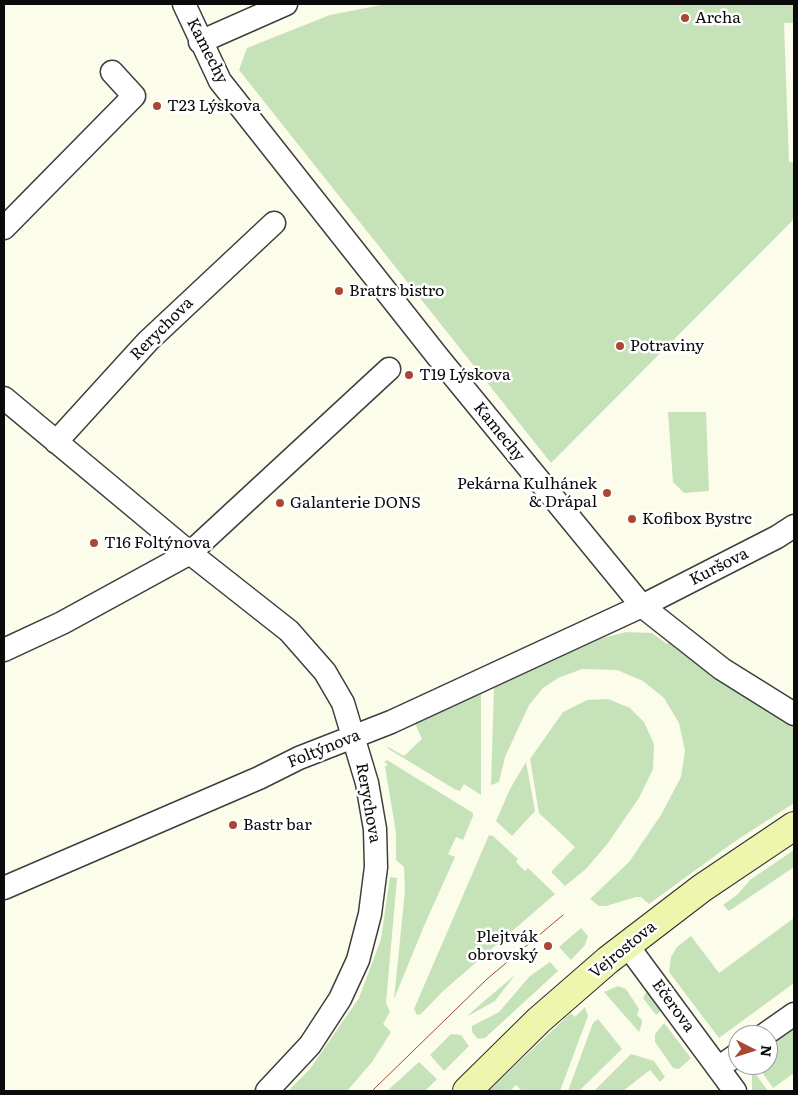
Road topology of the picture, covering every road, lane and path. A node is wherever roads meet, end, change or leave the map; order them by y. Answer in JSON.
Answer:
{"nodes":[{"id":1,"x":184,"y":4,"type":"edge"},
{"id":2,"x":286,"y":4,"type":"edge"},
{"id":3,"x":200,"y":42,"type":"junction"},
{"id":4,"x":112,"y":72,"type":"dead end"},
{"id":5,"x":274,"y":223,"type":"dead end"},
{"id":6,"x":4,"y":228,"type":"edge"},
{"id":7,"x":389,"y":369,"type":"dead end"},
{"id":8,"x":4,"y":398,"type":"edge"},
{"id":9,"x":56,"y":442,"type":"junction"},
{"id":10,"x":794,"y":526,"type":"edge"},
{"id":11,"x":190,"y":553,"type":"junction"},
{"id":12,"x":642,"y":606,"type":"junction"},
{"id":13,"x":4,"y":650,"type":"edge"},
{"id":14,"x":794,"y":714,"type":"edge"},
{"id":15,"x":355,"y":737,"type":"junction"},
{"id":16,"x":794,"y":826,"type":"edge"},
{"id":17,"x":4,"y":888,"type":"edge"},
{"id":18,"x":627,"y":945,"type":"junction"},
{"id":19,"x":794,"y":1014,"type":"edge"},
{"id":20,"x":778,"y":1025,"type":"edge"},
{"id":21,"x":728,"y":1061,"type":"edge"},
{"id":22,"x":718,"y":1068,"type":"junction"},
{"id":23,"x":268,"y":1091,"type":"edge"},
{"id":24,"x":467,"y":1091,"type":"edge"},
{"id":25,"x":735,"y":1091,"type":"edge"}],
"edges":[{"from":1,"to":3,"type":"street","name":"Kamechy"},
{"from":2,"to":3,"type":"street"},
{"from":3,"to":12,"type":"street","name":"Kamechy"},
{"from":4,"to":6,"type":"street"},
{"from":5,"to":9,"type":"street","name":"Rerychova"},
{"from":7,"to":11,"type":"street"},
{"from":8,"to":9,"type":"street","name":"Rerychova"},
{"from":9,"to":11,"type":"street","name":"Rerychova"},
{"from":10,"to":12,"type":"street","name":"Kuršova"},
{"from":11,"to":13,"type":"street"},
{"from":11,"to":15,"type":"street","name":"Rerychova"},
{"from":12,"to":14,"type":"street","name":"Kamechy"},
{"from":12,"to":15,"type":"street","name":"Foltýnova"},
{"from":15,"to":17,"type":"street","name":"Foltýnova"},
{"from":15,"to":23,"type":"street","name":"Rerychova"},
{"from":16,"to":18,"type":"street","name":"Vejrostova"},
{"from":18,"to":22,"type":"street","name":"Ečerova"},
{"from":18,"to":24,"type":"street","name":"Vejrostova"},
{"from":19,"to":20,"type":"street"},
{"from":21,"to":22,"type":"street"},
{"from":22,"to":25,"type":"street","name":"Ečerova"}]}
